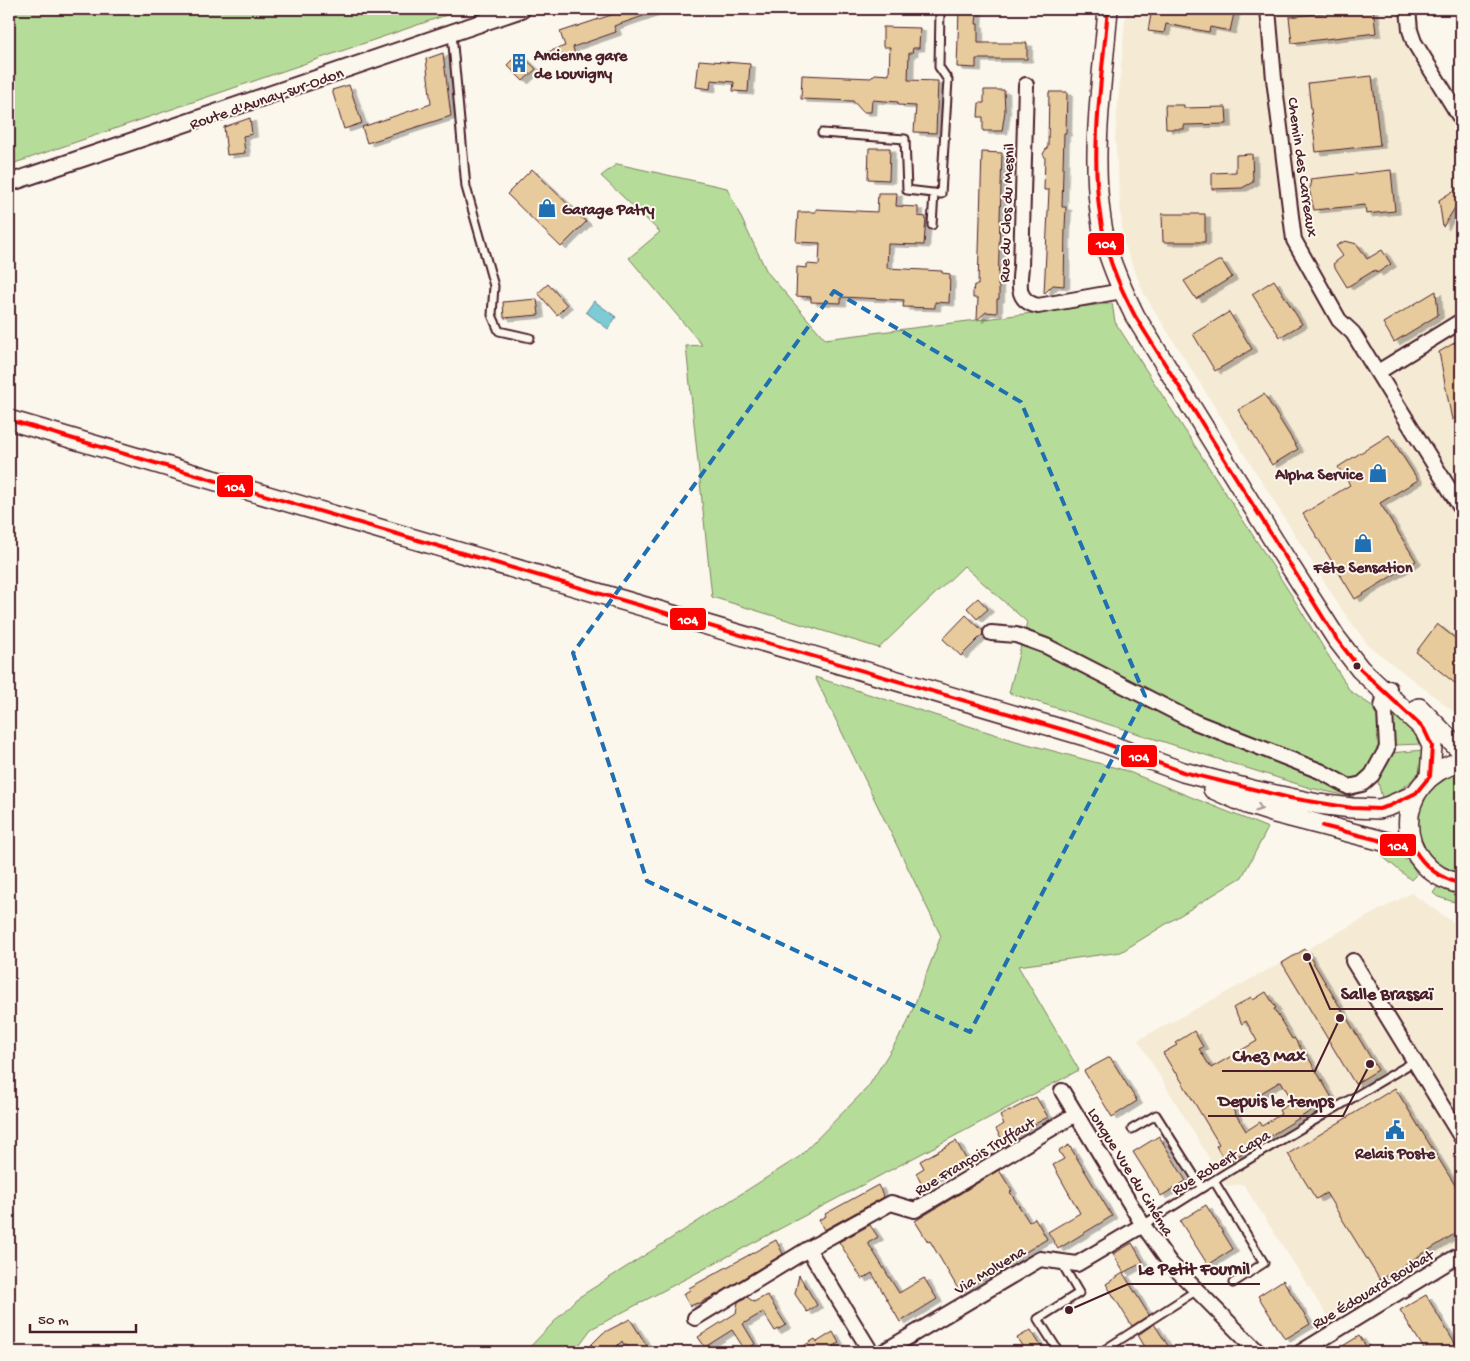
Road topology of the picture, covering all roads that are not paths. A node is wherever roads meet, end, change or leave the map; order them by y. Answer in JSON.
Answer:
{"nodes":[{"id":1,"x":522,"y":9,"type":"edge"},
{"id":2,"x":940,"y":9,"type":"edge"},
{"id":3,"x":1108,"y":9,"type":"edge"},
{"id":4,"x":1268,"y":9,"type":"edge"},
{"id":5,"x":1408,"y":9,"type":"edge"},
{"id":6,"x":452,"y":34,"type":"junction"},
{"id":7,"x":1026,"y":85,"type":"dead end"},
{"id":8,"x":1461,"y":119,"type":"edge"},
{"id":9,"x":822,"y":133,"type":"dead end"},
{"id":10,"x":9,"y":184,"type":"edge"},
{"id":11,"x":934,"y":193,"type":"junction"},
{"id":12,"x":932,"y":225,"type":"dead end"},
{"id":13,"x":1122,"y":291,"type":"junction"},
{"id":14,"x":1461,"y":321,"type":"edge"},
{"id":15,"x":530,"y":338,"type":"dead end"},
{"id":16,"x":1378,"y":372,"type":"junction"},
{"id":17,"x":9,"y":420,"type":"edge"},
{"id":18,"x":1461,"y":508,"type":"edge"},
{"id":19,"x":991,"y":633,"type":"dead end"},
{"id":20,"x":1388,"y":689,"type":"junction"},
{"id":21,"x":1461,"y":751,"type":"edge"},
{"id":22,"x":1461,"y":762,"type":"edge"},
{"id":23,"x":1184,"y":772,"type":"junction"},
{"id":24,"x":1430,"y":776,"type":"junction"},
{"id":25,"x":1416,"y":793,"type":"junction"},
{"id":26,"x":1414,"y":849,"type":"junction"},
{"id":27,"x":1461,"y":884,"type":"edge"},
{"id":28,"x":1353,"y":961,"type":"dead end"},
{"id":29,"x":1415,"y":1061,"type":"junction"},
{"id":30,"x":1062,"y":1091,"type":"dead end"},
{"id":31,"x":1076,"y":1114,"type":"junction"},
{"id":32,"x":1132,"y":1130,"type":"dead end"},
{"id":33,"x":1461,"y":1137,"type":"edge"},
{"id":34,"x":1214,"y":1181,"type":"junction"},
{"id":35,"x":1202,"y":1188,"type":"junction"},
{"id":36,"x":1143,"y":1225,"type":"junction"},
{"id":37,"x":808,"y":1249,"type":"junction"},
{"id":38,"x":1461,"y":1254,"type":"edge"},
{"id":39,"x":1060,"y":1262,"type":"junction"},
{"id":40,"x":1233,"y":1282,"type":"dead end"},
{"id":41,"x":1197,"y":1290,"type":"junction"},
{"id":42,"x":695,"y":1318,"type":"dead end"},
{"id":43,"x":871,"y":1352,"type":"edge"},
{"id":44,"x":883,"y":1352,"type":"edge"},
{"id":45,"x":1059,"y":1352,"type":"edge"},
{"id":46,"x":1101,"y":1352,"type":"edge"},
{"id":47,"x":1258,"y":1352,"type":"edge"},
{"id":48,"x":1300,"y":1352,"type":"edge"}],
"edges":[{"from":1,"to":6,"type":"street","name":"Route d'Aunay-sur-Odon"},
{"from":2,"to":11,"type":"lane"},
{"from":3,"to":13,"type":"main road"},
{"from":4,"to":16,"type":"street","name":"Chemin des Carreaux"},
{"from":5,"to":8,"type":"street"},
{"from":6,"to":10,"type":"street","name":"Route d'Aunay-sur-Odon"},
{"from":6,"to":15,"type":"lane"},
{"from":7,"to":13,"type":"street","name":"Rue du Clos du Mesnil"},
{"from":9,"to":11,"type":"lane"},
{"from":11,"to":12,"type":"lane"},
{"from":13,"to":20,"type":"main road"},
{"from":14,"to":16,"type":"street"},
{"from":16,"to":18,"type":"street","name":"Chemin des Carreaux"},
{"from":17,"to":23,"type":"main road"},
{"from":19,"to":20,"type":"street"},
{"from":20,"to":21,"type":"main road"},
{"from":20,"to":24,"type":"main road"},
{"from":22,"to":24,"type":"main road"},
{"from":23,"to":25,"type":"main road"},
{"from":23,"to":26,"type":"main road","one_way":true},
{"from":24,"to":25,"type":"main road"},
{"from":25,"to":26,"type":"main road"},
{"from":26,"to":27,"type":"main road"},
{"from":28,"to":29,"type":"street"},
{"from":29,"to":33,"type":"street"},
{"from":29,"to":34,"type":"lane","name":"Rue Robert Capa"},
{"from":30,"to":31,"type":"street","name":"Longue Vue du Cinéma"},
{"from":31,"to":36,"type":"street","name":"Longue Vue du Cinéma"},
{"from":31,"to":37,"type":"street","name":"Rue François Truffaut"},
{"from":32,"to":35,"type":"lane"},
{"from":34,"to":35,"type":"lane","name":"Rue Robert Capa"},
{"from":34,"to":40,"type":"lane"},
{"from":35,"to":36,"type":"lane","name":"Rue Robert Capa"},
{"from":36,"to":39,"type":"street","name":"Via Molvena"},
{"from":36,"to":41,"type":"street","name":"Longue Vue du Cinéma"},
{"from":37,"to":42,"type":"street","name":"Rue François Truffaut"},
{"from":37,"to":43,"type":"street"},
{"from":38,"to":48,"type":"street","name":"Rue Édouard Boubat"},
{"from":39,"to":44,"type":"street","name":"Via Molvena"},
{"from":39,"to":45,"type":"lane"},
{"from":41,"to":46,"type":"lane"},
{"from":41,"to":47,"type":"street","name":"Longue Vue du Cinéma"}]}
